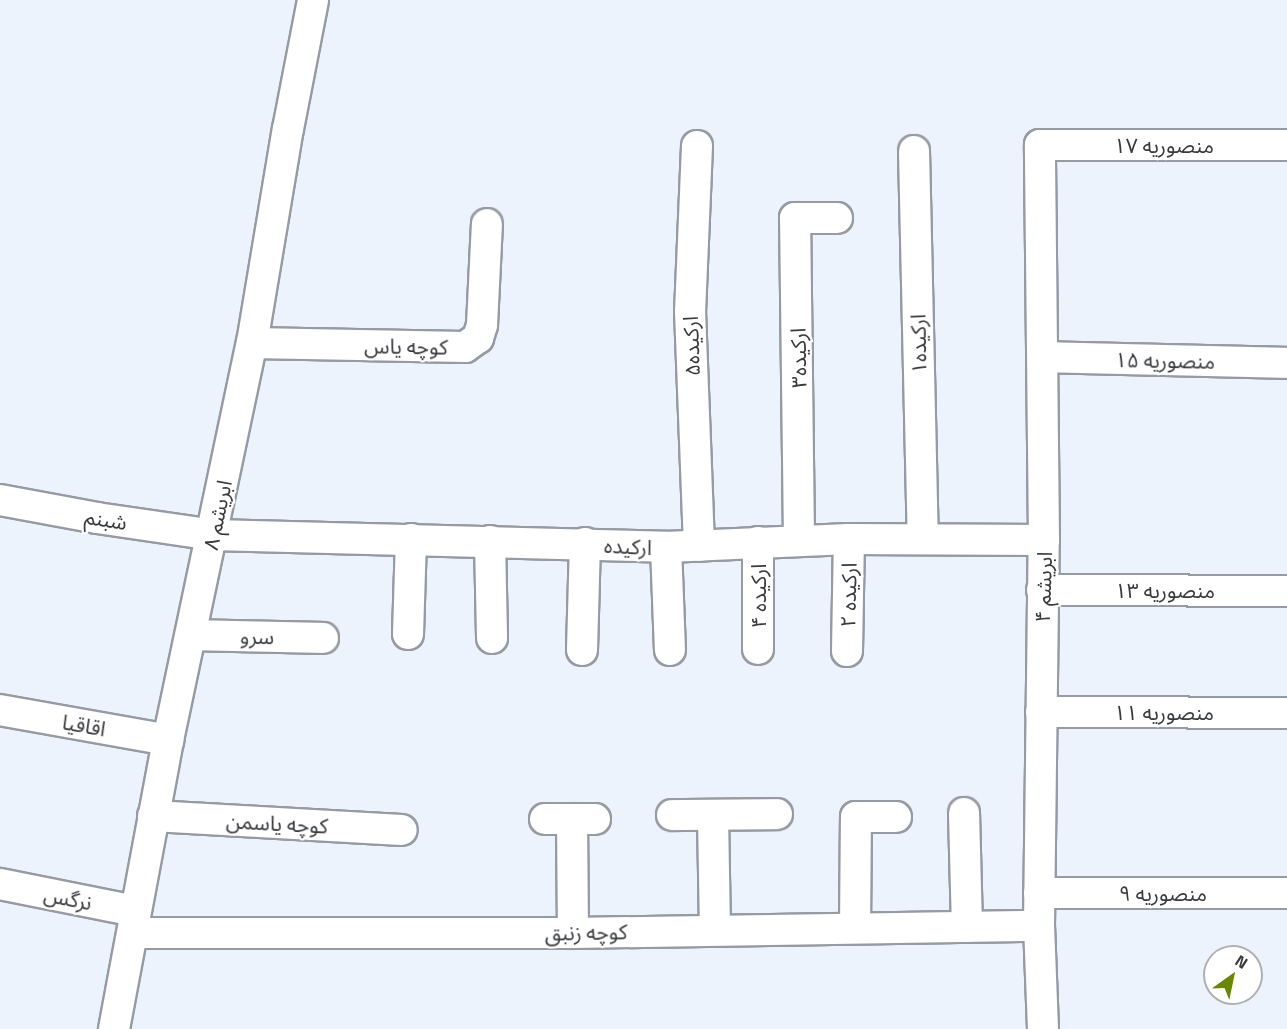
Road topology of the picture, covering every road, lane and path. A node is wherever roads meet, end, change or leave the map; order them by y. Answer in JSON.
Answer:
{"nodes":[{"id":1,"x":313,"y":0,"type":"edge"},
{"id":2,"x":1040,"y":145,"type":"joint"},
{"id":3,"x":1287,"y":145,"type":"edge"},
{"id":4,"x":697,"y":146,"type":"dead end"},
{"id":5,"x":914,"y":151,"type":"dead end"},
{"id":6,"x":837,"y":218,"type":"dead end"},
{"id":7,"x":487,"y":224,"type":"dead end"},
{"id":8,"x":252,"y":343,"type":"junction"},
{"id":9,"x":1042,"y":357,"type":"junction"},
{"id":10,"x":1287,"y":363,"type":"edge"},
{"id":11,"x":0,"y":500,"type":"edge"},
{"id":12,"x":213,"y":535,"type":"junction"},
{"id":13,"x":923,"y":538,"type":"junction"},
{"id":14,"x":411,"y":539,"type":"junction"},
{"id":15,"x":849,"y":539,"type":"junction"},
{"id":16,"x":799,"y":540,"type":"junction"},
{"id":17,"x":1044,"y":540,"type":"junction"},
{"id":18,"x":490,"y":541,"type":"junction"},
{"id":19,"x":758,"y":542,"type":"junction"},
{"id":20,"x":585,"y":543,"type":"junction"},
{"id":21,"x":699,"y":546,"type":"junction"},
{"id":22,"x":666,"y":547,"type":"junction"},
{"id":23,"x":1042,"y":590,"type":"junction"},
{"id":24,"x":1287,"y":591,"type":"edge"},
{"id":25,"x":408,"y":634,"type":"dead end"},
{"id":26,"x":191,"y":635,"type":"junction"},
{"id":27,"x":323,"y":638,"type":"dead end"},
{"id":28,"x":492,"y":638,"type":"dead end"},
{"id":29,"x":582,"y":650,"type":"dead end"},
{"id":30,"x":670,"y":650,"type":"dead end"},
{"id":31,"x":758,"y":650,"type":"dead end"},
{"id":32,"x":847,"y":651,"type":"dead end"},
{"id":33,"x":0,"y":710,"type":"edge"},
{"id":34,"x":1041,"y":712,"type":"junction"},
{"id":35,"x":1287,"y":713,"type":"edge"},
{"id":36,"x":168,"y":740,"type":"junction"},
{"id":37,"x":964,"y":813,"type":"dead end"},
{"id":38,"x":777,"y":814,"type":"dead end"},
{"id":39,"x":672,"y":815,"type":"dead end"},
{"id":40,"x":153,"y":816,"type":"junction"},
{"id":41,"x":713,"y":816,"type":"junction"},
{"id":42,"x":896,"y":817,"type":"dead end"},
{"id":43,"x":571,"y":819,"type":"dead end"},
{"id":44,"x":402,"y":830,"type":"dead end"},
{"id":45,"x":0,"y":884,"type":"edge"},
{"id":46,"x":1040,"y":893,"type":"junction"},
{"id":47,"x":1287,"y":893,"type":"edge"},
{"id":48,"x":134,"y":922,"type":"junction"},
{"id":49,"x":1039,"y":926,"type":"junction"},
{"id":50,"x":967,"y":927,"type":"junction"},
{"id":51,"x":855,"y":928,"type":"junction"},
{"id":52,"x":715,"y":930,"type":"junction"},
{"id":53,"x":573,"y":933,"type":"junction"},
{"id":54,"x":114,"y":1029,"type":"edge"},
{"id":55,"x":1043,"y":1029,"type":"edge"}],
"edges":[{"from":1,"to":8,"type":"street","name":"ابریشم ۸"},
{"from":2,"to":3,"type":"street","name":"منصوریه ۱۷"},
{"from":2,"to":9,"type":"street","name":"ابریشم ۴"},
{"from":4,"to":21,"type":"street","name":"ارکیده۵"},
{"from":5,"to":13,"type":"street","name":"ارکیده۱"},
{"from":6,"to":16,"type":"street","name":"ارکیده۳"},
{"from":7,"to":8,"type":"street","name":"کوچه یاس"},
{"from":8,"to":12,"type":"street","name":"ابریشم ۸"},
{"from":9,"to":10,"type":"street","name":"منصوریه ۱۵"},
{"from":9,"to":17,"type":"street","name":"ابریشم ۴"},
{"from":11,"to":12,"type":"street","name":"شبنم"},
{"from":12,"to":14,"type":"street","name":"ارکیده"},
{"from":12,"to":26,"type":"street","name":"ابریشم ۸"},
{"from":13,"to":15,"type":"street","name":"ارکیده"},
{"from":13,"to":17,"type":"street","name":"ارکیده"},
{"from":14,"to":18,"type":"street","name":"ارکیده"},
{"from":14,"to":25,"type":"street"},
{"from":15,"to":16,"type":"street","name":"ارکیده"},
{"from":15,"to":32,"type":"street","name":"ارکیده ۲"},
{"from":16,"to":19,"type":"street","name":"ارکیده"},
{"from":17,"to":23,"type":"street","name":"ابریشم ۴"},
{"from":18,"to":20,"type":"street","name":"ارکیده"},
{"from":18,"to":28,"type":"street"},
{"from":19,"to":21,"type":"street","name":"ارکیده"},
{"from":19,"to":31,"type":"street","name":"ارکیده ۴"},
{"from":20,"to":22,"type":"street","name":"ارکیده"},
{"from":20,"to":29,"type":"street"},
{"from":21,"to":22,"type":"street","name":"ارکیده"},
{"from":22,"to":30,"type":"street"},
{"from":23,"to":24,"type":"street","name":"منصوریه ۱۳"},
{"from":23,"to":34,"type":"street","name":"ابریشم ۴"},
{"from":26,"to":27,"type":"street","name":"سرو"},
{"from":26,"to":36,"type":"street","name":"ابریشم ۸"},
{"from":33,"to":36,"type":"street","name":"اقاقیا"},
{"from":34,"to":35,"type":"street","name":"منصوریه ۱۱"},
{"from":34,"to":46,"type":"street","name":"ابریشم ۴"},
{"from":36,"to":40,"type":"street","name":"ابریشم ۸"},
{"from":37,"to":50,"type":"street"},
{"from":38,"to":41,"type":"street"},
{"from":39,"to":41,"type":"street"},
{"from":40,"to":44,"type":"street","name":"کوچه یاسمن"},
{"from":40,"to":48,"type":"street","name":"ابریشم ۸"},
{"from":41,"to":52,"type":"street"},
{"from":42,"to":51,"type":"street"},
{"from":43,"to":53,"type":"street"},
{"from":45,"to":48,"type":"street","name":"نرگس"},
{"from":46,"to":47,"type":"street","name":"منصوریه ۹"},
{"from":46,"to":49,"type":"street","name":"ابریشم ۴"},
{"from":48,"to":53,"type":"street","name":"کوچه زنبق"},
{"from":48,"to":54,"type":"street","name":"ابریشم ۸"},
{"from":49,"to":50,"type":"street","name":"کوچه زنبق"},
{"from":49,"to":55,"type":"street","name":"ابریشم ۴"},
{"from":50,"to":51,"type":"street","name":"کوچه زنبق"},
{"from":51,"to":52,"type":"street","name":"کوچه زنبق"},
{"from":52,"to":53,"type":"street","name":"کوچه زنبق"}]}
